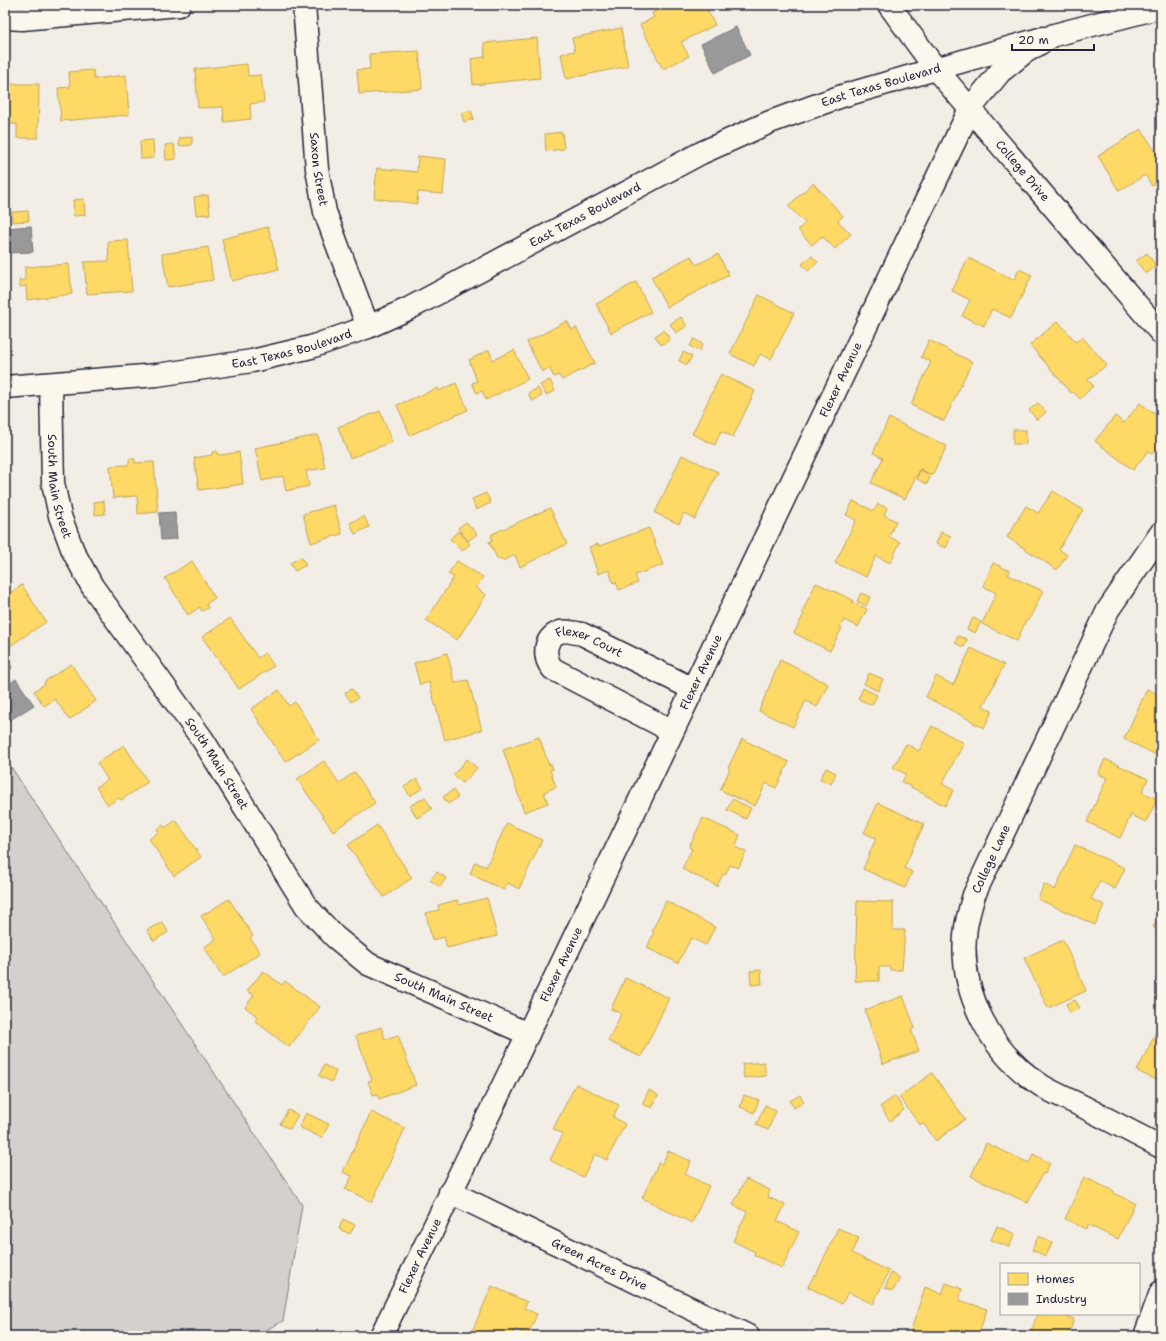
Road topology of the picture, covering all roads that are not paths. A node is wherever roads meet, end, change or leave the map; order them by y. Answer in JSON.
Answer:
{"nodes":[{"id":1,"x":179,"y":5,"type":"edge"},
{"id":2,"x":304,"y":5,"type":"edge"},
{"id":3,"x":889,"y":5,"type":"edge"},
{"id":4,"x":1161,"y":8,"type":"edge"},
{"id":5,"x":5,"y":18,"type":"edge"},
{"id":6,"x":1054,"y":35,"type":"junction"},
{"id":7,"x":935,"y":68,"type":"junction"},
{"id":8,"x":970,"y":109,"type":"junction"},
{"id":9,"x":368,"y":327,"type":"junction"},
{"id":10,"x":1161,"y":334,"type":"edge"},
{"id":11,"x":51,"y":384,"type":"junction"},
{"id":12,"x":5,"y":388,"type":"edge"},
{"id":13,"x":1161,"y":533,"type":"edge"},
{"id":14,"x":693,"y":689,"type":"junction"},
{"id":15,"x":672,"y":731,"type":"junction"},
{"id":16,"x":528,"y":1034,"type":"junction"},
{"id":17,"x":1161,"y":1147,"type":"edge"},
{"id":18,"x":450,"y":1192,"type":"junction"},
{"id":19,"x":1161,"y":1292,"type":"edge"},
{"id":20,"x":381,"y":1336,"type":"edge"},
{"id":21,"x":748,"y":1336,"type":"edge"},
{"id":22,"x":1145,"y":1336,"type":"edge"}],
"edges":[{"from":1,"to":5,"type":"street"},
{"from":2,"to":9,"type":"street","name":"Saxon Street"},
{"from":3,"to":7,"type":"street","name":"College Drive"},
{"from":4,"to":6,"type":"street","name":"East Texas Boulevard"},
{"from":6,"to":7,"type":"street","name":"East Texas Boulevard"},
{"from":6,"to":8,"type":"street","name":"Flexer Avenue"},
{"from":7,"to":8,"type":"street","name":"College Drive"},
{"from":7,"to":9,"type":"street","name":"East Texas Boulevard"},
{"from":8,"to":10,"type":"street","name":"College Drive"},
{"from":8,"to":14,"type":"street","name":"Flexer Avenue"},
{"from":9,"to":11,"type":"street","name":"East Texas Boulevard"},
{"from":11,"to":12,"type":"street","name":"East Texas Boulevard"},
{"from":11,"to":16,"type":"street","name":"South Main Street"},
{"from":13,"to":17,"type":"street","name":"College Lane"},
{"from":14,"to":15,"type":"street","name":"Flexer Avenue"},
{"from":14,"to":15,"type":"street","name":"Flexer Court"},
{"from":15,"to":16,"type":"street","name":"Flexer Avenue"},
{"from":16,"to":18,"type":"street","name":"Flexer Avenue"},
{"from":18,"to":20,"type":"street","name":"Flexer Avenue"},
{"from":18,"to":21,"type":"street","name":"Green Acres Drive"},
{"from":19,"to":22,"type":"street"}]}
